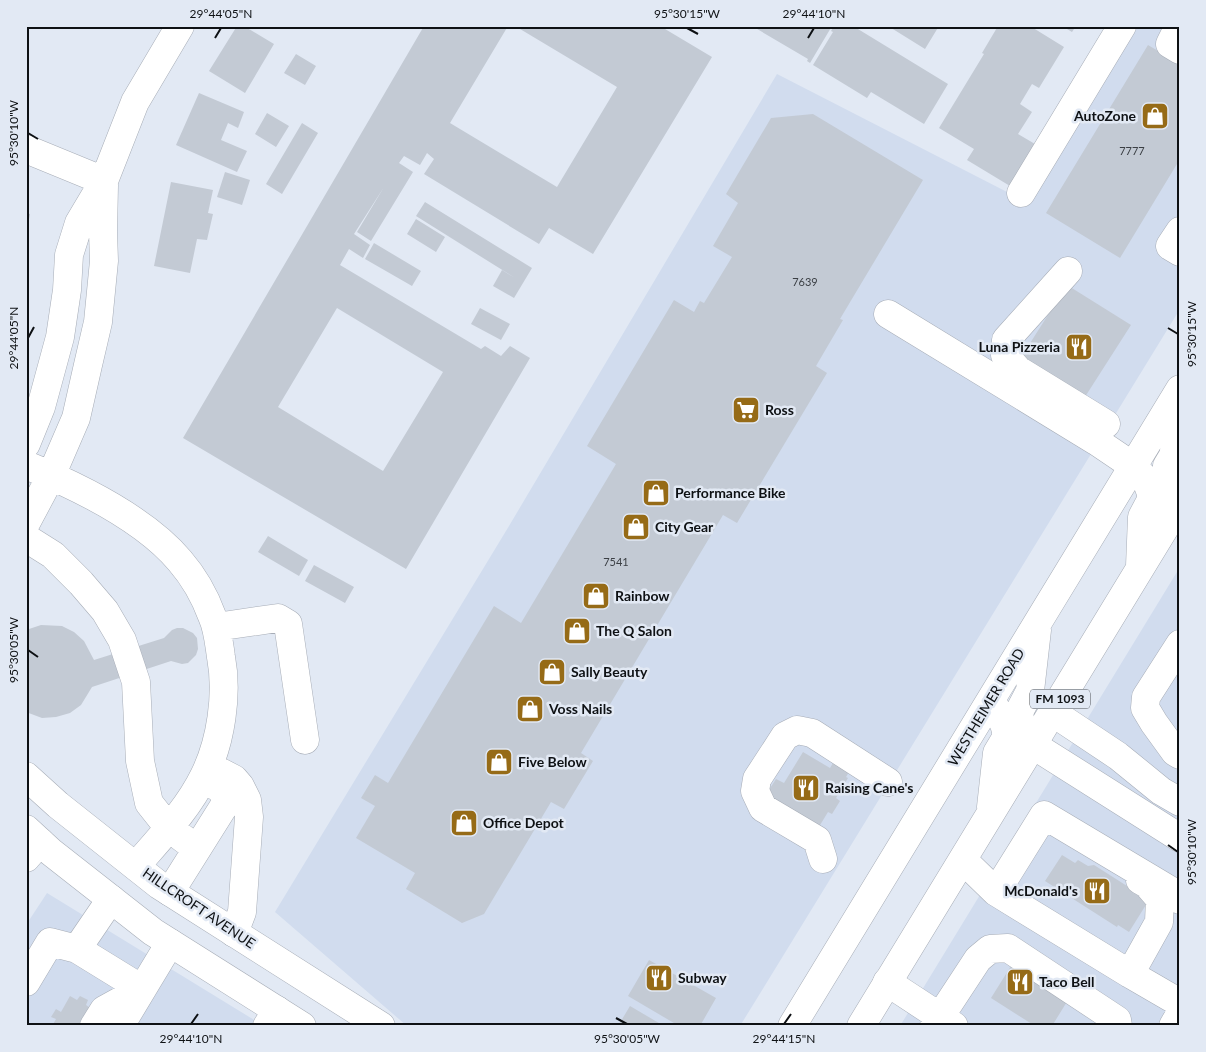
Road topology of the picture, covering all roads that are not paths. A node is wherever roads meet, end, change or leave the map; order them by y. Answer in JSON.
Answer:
{"nodes":[{"id":1,"x":180,"y":26,"type":"edge"},
{"id":2,"x":1122,"y":26,"type":"edge"},
{"id":3,"x":1179,"y":26,"type":"edge"},
{"id":4,"x":1180,"y":50,"type":"edge"},
{"id":5,"x":26,"y":149,"type":"edge"},
{"id":6,"x":104,"y":181,"type":"junction"},
{"id":7,"x":1021,"y":193,"type":"dead end"},
{"id":8,"x":1180,"y":231,"type":"edge"},
{"id":9,"x":1180,"y":252,"type":"edge"},
{"id":10,"x":1068,"y":271,"type":"dead end"},
{"id":11,"x":888,"y":314,"type":"dead end"},
{"id":12,"x":1006,"y":340,"type":"junction"},
{"id":13,"x":982,"y":371,"type":"junction"},
{"id":14,"x":1180,"y":388,"type":"edge"},
{"id":15,"x":42,"y":407,"type":"junction"},
{"id":16,"x":76,"y":418,"type":"junction"},
{"id":17,"x":1180,"y":422,"type":"edge"},
{"id":18,"x":1106,"y":424,"type":"dead end"},
{"id":19,"x":26,"y":444,"type":"edge"},
{"id":20,"x":26,"y":466,"type":"edge"},
{"id":21,"x":1132,"y":466,"type":"junction"},
{"id":22,"x":51,"y":476,"type":"junction"},
{"id":23,"x":1180,"y":498,"type":"edge"},
{"id":24,"x":1180,"y":503,"type":"edge"},
{"id":25,"x":26,"y":523,"type":"edge"},
{"id":26,"x":26,"y":538,"type":"edge"},
{"id":27,"x":1140,"y":568,"type":"junction"},
{"id":28,"x":1038,"y":621,"type":"junction"},
{"id":29,"x":216,"y":627,"type":"junction"},
{"id":30,"x":1180,"y":644,"type":"edge"},
{"id":31,"x":991,"y":699,"type":"junction"},
{"id":32,"x":1052,"y":712,"type":"junction"},
{"id":33,"x":305,"y":740,"type":"dead end"},
{"id":34,"x":1033,"y":745,"type":"junction"},
{"id":35,"x":1180,"y":755,"type":"edge"},
{"id":36,"x":206,"y":771,"type":"junction"},
{"id":37,"x":26,"y":776,"type":"edge"},
{"id":38,"x":888,"y":782,"type":"dead end"},
{"id":39,"x":1180,"y":802,"type":"edge"},
{"id":40,"x":990,"y":816,"type":"junction"},
{"id":41,"x":1038,"y":826,"type":"junction"},
{"id":42,"x":168,"y":827,"type":"junction"},
{"id":43,"x":1180,"y":838,"type":"edge"},
{"id":44,"x":31,"y":843,"type":"edge"},
{"id":45,"x":197,"y":850,"type":"junction"},
{"id":46,"x":823,"y":859,"type":"dead end"},
{"id":47,"x":962,"y":860,"type":"junction"},
{"id":48,"x":136,"y":866,"type":"junction"},
{"id":49,"x":170,"y":892,"type":"junction"},
{"id":50,"x":996,"y":892,"type":"junction"},
{"id":51,"x":111,"y":900,"type":"junction"},
{"id":52,"x":1180,"y":900,"type":"edge"},
{"id":53,"x":1180,"y":923,"type":"edge"},
{"id":54,"x":234,"y":932,"type":"junction"},
{"id":55,"x":170,"y":942,"type":"junction"},
{"id":56,"x":76,"y":949,"type":"junction"},
{"id":57,"x":1138,"y":978,"type":"junction"},
{"id":58,"x":26,"y":982,"type":"edge"},
{"id":59,"x":887,"y":982,"type":"junction"},
{"id":60,"x":142,"y":989,"type":"junction"},
{"id":61,"x":1180,"y":1003,"type":"edge"},
{"id":62,"x":1180,"y":1014,"type":"edge"},
{"id":63,"x":272,"y":1018,"type":"edge"},
{"id":64,"x":943,"y":1023,"type":"edge"},
{"id":65,"x":380,"y":1025,"type":"edge"},
{"id":66,"x":94,"y":1026,"type":"edge"},
{"id":67,"x":120,"y":1026,"type":"edge"},
{"id":68,"x":302,"y":1026,"type":"edge"},
{"id":69,"x":792,"y":1026,"type":"edge"},
{"id":70,"x":861,"y":1026,"type":"edge"},
{"id":71,"x":1118,"y":1026,"type":"edge"},
{"id":72,"x":1173,"y":1026,"type":"edge"}],
"edges":[{"from":1,"to":6,"type":"main road"},
{"from":2,"to":7,"type":"main road"},
{"from":3,"to":4,"type":"main road"},
{"from":5,"to":6,"type":"main road"},
{"from":6,"to":15,"type":"main road"},
{"from":6,"to":16,"type":"main road"},
{"from":8,"to":9,"type":"main road"},
{"from":10,"to":12,"type":"main road"},
{"from":11,"to":13,"type":"main road"},
{"from":12,"to":13,"type":"main road"},
{"from":12,"to":18,"type":"main road"},
{"from":13,"to":21,"type":"main road"},
{"from":14,"to":21,"type":"main road","name":"WESTHEIMER ROAD"},
{"from":15,"to":16,"type":"main road"},
{"from":15,"to":19,"type":"main road"},
{"from":16,"to":22,"type":"main road"},
{"from":17,"to":23,"type":"main road"},
{"from":20,"to":22,"type":"main road"},
{"from":21,"to":27,"type":"main road"},
{"from":21,"to":28,"type":"main road","name":"WESTHEIMER ROAD"},
{"from":22,"to":25,"type":"main road"},
{"from":22,"to":29,"type":"main road"},
{"from":24,"to":27,"type":"main road","number":"FM 1093"},
{"from":26,"to":42,"type":"main road"},
{"from":27,"to":32,"type":"main road","number":"FM 1093"},
{"from":28,"to":31,"type":"main road","name":"WESTHEIMER ROAD"},
{"from":28,"to":34,"type":"main road"},
{"from":29,"to":33,"type":"main road"},
{"from":29,"to":36,"type":"main road"},
{"from":30,"to":35,"type":"main road"},
{"from":31,"to":40,"type":"main road"},
{"from":31,"to":69,"type":"main road","name":"WESTHEIMER ROAD"},
{"from":32,"to":34,"type":"main road","number":"FM 1093"},
{"from":32,"to":39,"type":"main road"},
{"from":34,"to":40,"type":"main road","number":"FM 1093"},
{"from":34,"to":43,"type":"main road"},
{"from":36,"to":42,"type":"main road"},
{"from":36,"to":45,"type":"main road"},
{"from":36,"to":54,"type":"main road"},
{"from":37,"to":48,"type":"main road","name":"HILLCROFT AVENUE"},
{"from":38,"to":46,"type":"main road"},
{"from":40,"to":47,"type":"main road","number":"FM 1093"},
{"from":41,"to":50,"type":"main road"},
{"from":41,"to":52,"type":"main road"},
{"from":41,"to":57,"type":"main road"},
{"from":42,"to":45,"type":"main road"},
{"from":42,"to":48,"type":"main road"},
{"from":44,"to":51,"type":"main road"},
{"from":45,"to":49,"type":"main road"},
{"from":47,"to":50,"type":"main road"},
{"from":47,"to":59,"type":"main road","number":"FM 1093"},
{"from":48,"to":49,"type":"main road","name":"HILLCROFT AVENUE"},
{"from":48,"to":51,"type":"main road"},
{"from":49,"to":54,"type":"main road","name":"HILLCROFT AVENUE"},
{"from":50,"to":57,"type":"main road"},
{"from":51,"to":55,"type":"main road"},
{"from":51,"to":56,"type":"main road"},
{"from":53,"to":57,"type":"main road"},
{"from":54,"to":65,"type":"main road","name":"HILLCROFT AVENUE"},
{"from":55,"to":60,"type":"main road"},
{"from":55,"to":63,"type":"main road"},
{"from":56,"to":58,"type":"main road"},
{"from":56,"to":60,"type":"main road"},
{"from":57,"to":61,"type":"main road"},
{"from":59,"to":64,"type":"main road"},
{"from":59,"to":70,"type":"main road","number":"FM 1093"},
{"from":60,"to":66,"type":"main road"},
{"from":60,"to":67,"type":"main road"},
{"from":62,"to":72,"type":"main road"},
{"from":63,"to":68,"type":"main road"},
{"from":64,"to":71,"type":"main road"}]}
